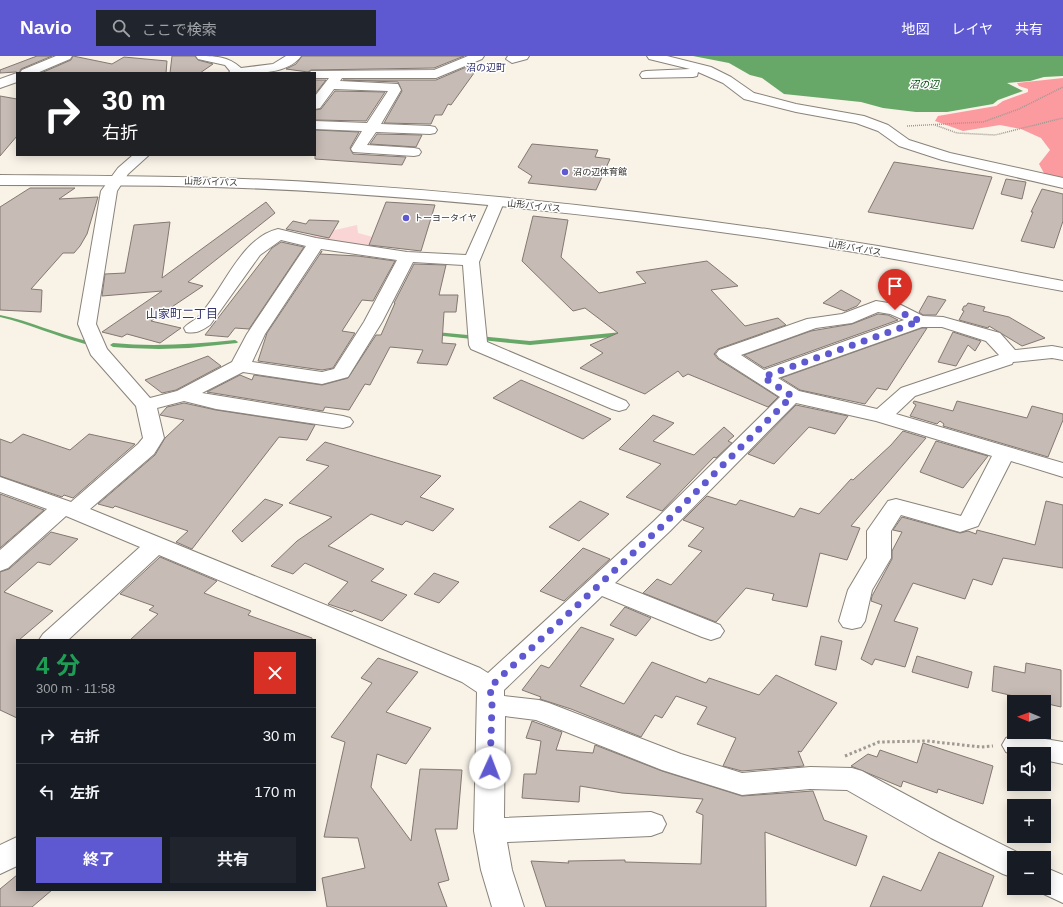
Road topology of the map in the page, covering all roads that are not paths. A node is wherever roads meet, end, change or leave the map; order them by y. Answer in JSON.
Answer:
{"nodes":[{"id":1,"x":66,"y":56,"type":"edge"},
{"id":2,"x":202,"y":56,"type":"edge"},
{"id":3,"x":295,"y":56,"type":"edge"},
{"id":4,"x":478,"y":56,"type":"edge"},
{"id":5,"x":653,"y":56,"type":"edge"},
{"id":6,"x":356,"y":61,"type":"dead end"},
{"id":7,"x":451,"y":61,"type":"edge"},
{"id":8,"x":260,"y":70,"type":"junction"},
{"id":9,"x":28,"y":72,"type":"edge"},
{"id":10,"x":236,"y":72,"type":"edge"},
{"id":11,"x":281,"y":72,"type":"edge"},
{"id":12,"x":712,"y":72,"type":"junction"},
{"id":13,"x":316,"y":74,"type":"edge"},
{"id":14,"x":353,"y":75,"type":"junction"},
{"id":15,"x":646,"y":75,"type":"dead end"},
{"id":16,"x":16,"y":77,"type":"edge"},
{"id":17,"x":335,"y":80,"type":"junction"},
{"id":18,"x":0,"y":84,"type":"edge"},
{"id":19,"x":316,"y":104,"type":"edge"},
{"id":20,"x":316,"y":125,"type":"edge"},
{"id":21,"x":371,"y":127,"type":"junction"},
{"id":22,"x":430,"y":130,"type":"dead end"},
{"id":23,"x":414,"y":152,"type":"dead end"},
{"id":24,"x":141,"y":156,"type":"edge"},
{"id":25,"x":0,"y":171,"type":"edge"},
{"id":26,"x":119,"y":176,"type":"junction"},
{"id":27,"x":0,"y":180,"type":"edge"},
{"id":28,"x":1063,"y":183,"type":"edge"},
{"id":29,"x":496,"y":202,"type":"junction"},
{"id":30,"x":316,"y":243,"type":"junction"},
{"id":31,"x":407,"y":257,"type":"junction"},
{"id":32,"x":471,"y":260,"type":"junction"},
{"id":33,"x":1063,"y":273,"type":"edge"},
{"id":34,"x":1063,"y":286,"type":"edge"},
{"id":35,"x":920,"y":321,"type":"junction"},
{"id":36,"x":193,"y":328,"type":"dead end"},
{"id":37,"x":1063,"y":354,"type":"edge"},
{"id":38,"x":1007,"y":357,"type":"junction"},
{"id":39,"x":240,"y":366,"type":"junction"},
{"id":40,"x":763,"y":377,"type":"junction"},
{"id":41,"x":184,"y":395,"type":"junction"},
{"id":42,"x":792,"y":396,"type":"junction"},
{"id":43,"x":146,"y":405,"type":"junction"},
{"id":44,"x":619,"y":405,"type":"dead end"},
{"id":45,"x":881,"y":416,"type":"junction"},
{"id":46,"x":344,"y":422,"type":"dead end"},
{"id":47,"x":1004,"y":454,"type":"junction"},
{"id":48,"x":1063,"y":470,"type":"edge"},
{"id":49,"x":0,"y":484,"type":"edge"},
{"id":50,"x":68,"y":509,"type":"junction"},
{"id":51,"x":155,"y":546,"type":"junction"},
{"id":52,"x":0,"y":563,"type":"edge"},
{"id":53,"x":597,"y":585,"type":"junction"},
{"id":54,"x":852,"y":621,"type":"dead end"},
{"id":55,"x":711,"y":631,"type":"dead end"},
{"id":56,"x":53,"y":639,"type":"edge"},
{"id":57,"x":491,"y":696,"type":"junction"},
{"id":58,"x":1016,"y":745,"type":"road end"},
{"id":59,"x":1063,"y":753,"type":"edge"},
{"id":60,"x":651,"y":824,"type":"dead end"},
{"id":61,"x":489,"y":831,"type":"junction"},
{"id":62,"x":16,"y":850,"type":"edge"},
{"id":63,"x":0,"y":861,"type":"edge"},
{"id":64,"x":1007,"y":861,"type":"edge"},
{"id":65,"x":1051,"y":884,"type":"edge"},
{"id":66,"x":1063,"y":890,"type":"edge"},
{"id":67,"x":508,"y":907,"type":"edge"}],
"edges":[{"from":1,"to":9,"type":"main road"},
{"from":2,"to":10,"type":"main road"},
{"from":3,"to":8,"type":"main road"},
{"from":4,"to":7,"type":"main road"},
{"from":5,"to":12,"type":"main road"},
{"from":6,"to":14,"type":"main road"},
{"from":7,"to":14,"type":"main road"},
{"from":8,"to":10,"type":"main road"},
{"from":8,"to":11,"type":"main road"},
{"from":12,"to":15,"type":"main road"},
{"from":12,"to":28,"type":"main road"},
{"from":13,"to":17,"type":"main road"},
{"from":14,"to":17,"type":"main road"},
{"from":16,"to":18,"type":"main road"},
{"from":17,"to":19,"type":"main road"},
{"from":17,"to":21,"type":"main road"},
{"from":20,"to":21,"type":"main road"},
{"from":21,"to":22,"type":"main road"},
{"from":21,"to":23,"type":"main road"},
{"from":24,"to":26,"type":"main road"},
{"from":25,"to":26,"type":"main road","name":"山形バイパス"},
{"from":26,"to":27,"type":"main road","name":"山形バイパス"},
{"from":26,"to":29,"type":"main road","name":"山形バイパス"},
{"from":26,"to":33,"type":"main road","name":"山形バイパス"},
{"from":26,"to":43,"type":"main road"},
{"from":29,"to":32,"type":"main road"},
{"from":29,"to":34,"type":"main road","name":"山形バイパス"},
{"from":30,"to":31,"type":"main road"},
{"from":30,"to":36,"type":"main road"},
{"from":30,"to":39,"type":"main road"},
{"from":31,"to":32,"type":"main road"},
{"from":31,"to":39,"type":"main road"},
{"from":32,"to":44,"type":"main road"},
{"from":35,"to":38,"type":"main road"},
{"from":35,"to":40,"type":"main road"},
{"from":35,"to":40,"type":"main road"},
{"from":37,"to":38,"type":"main road"},
{"from":38,"to":45,"type":"main road"},
{"from":39,"to":41,"type":"main road"},
{"from":40,"to":42,"type":"main road"},
{"from":41,"to":43,"type":"main road"},
{"from":41,"to":46,"type":"main road"},
{"from":42,"to":45,"type":"main road"},
{"from":42,"to":53,"type":"main road"},
{"from":43,"to":50,"type":"main road"},
{"from":45,"to":47,"type":"main road"},
{"from":47,"to":48,"type":"main road"},
{"from":47,"to":54,"type":"main road"},
{"from":49,"to":50,"type":"main road"},
{"from":50,"to":51,"type":"main road"},
{"from":50,"to":52,"type":"main road"},
{"from":51,"to":56,"type":"main road"},
{"from":51,"to":57,"type":"main road"},
{"from":53,"to":55,"type":"main road"},
{"from":53,"to":57,"type":"main road"},
{"from":57,"to":61,"type":"main road"},
{"from":57,"to":64,"type":"main road"},
{"from":58,"to":59,"type":"main road"},
{"from":60,"to":61,"type":"main road"},
{"from":61,"to":67,"type":"main road"},
{"from":62,"to":63,"type":"main road"},
{"from":65,"to":66,"type":"main road"}]}
